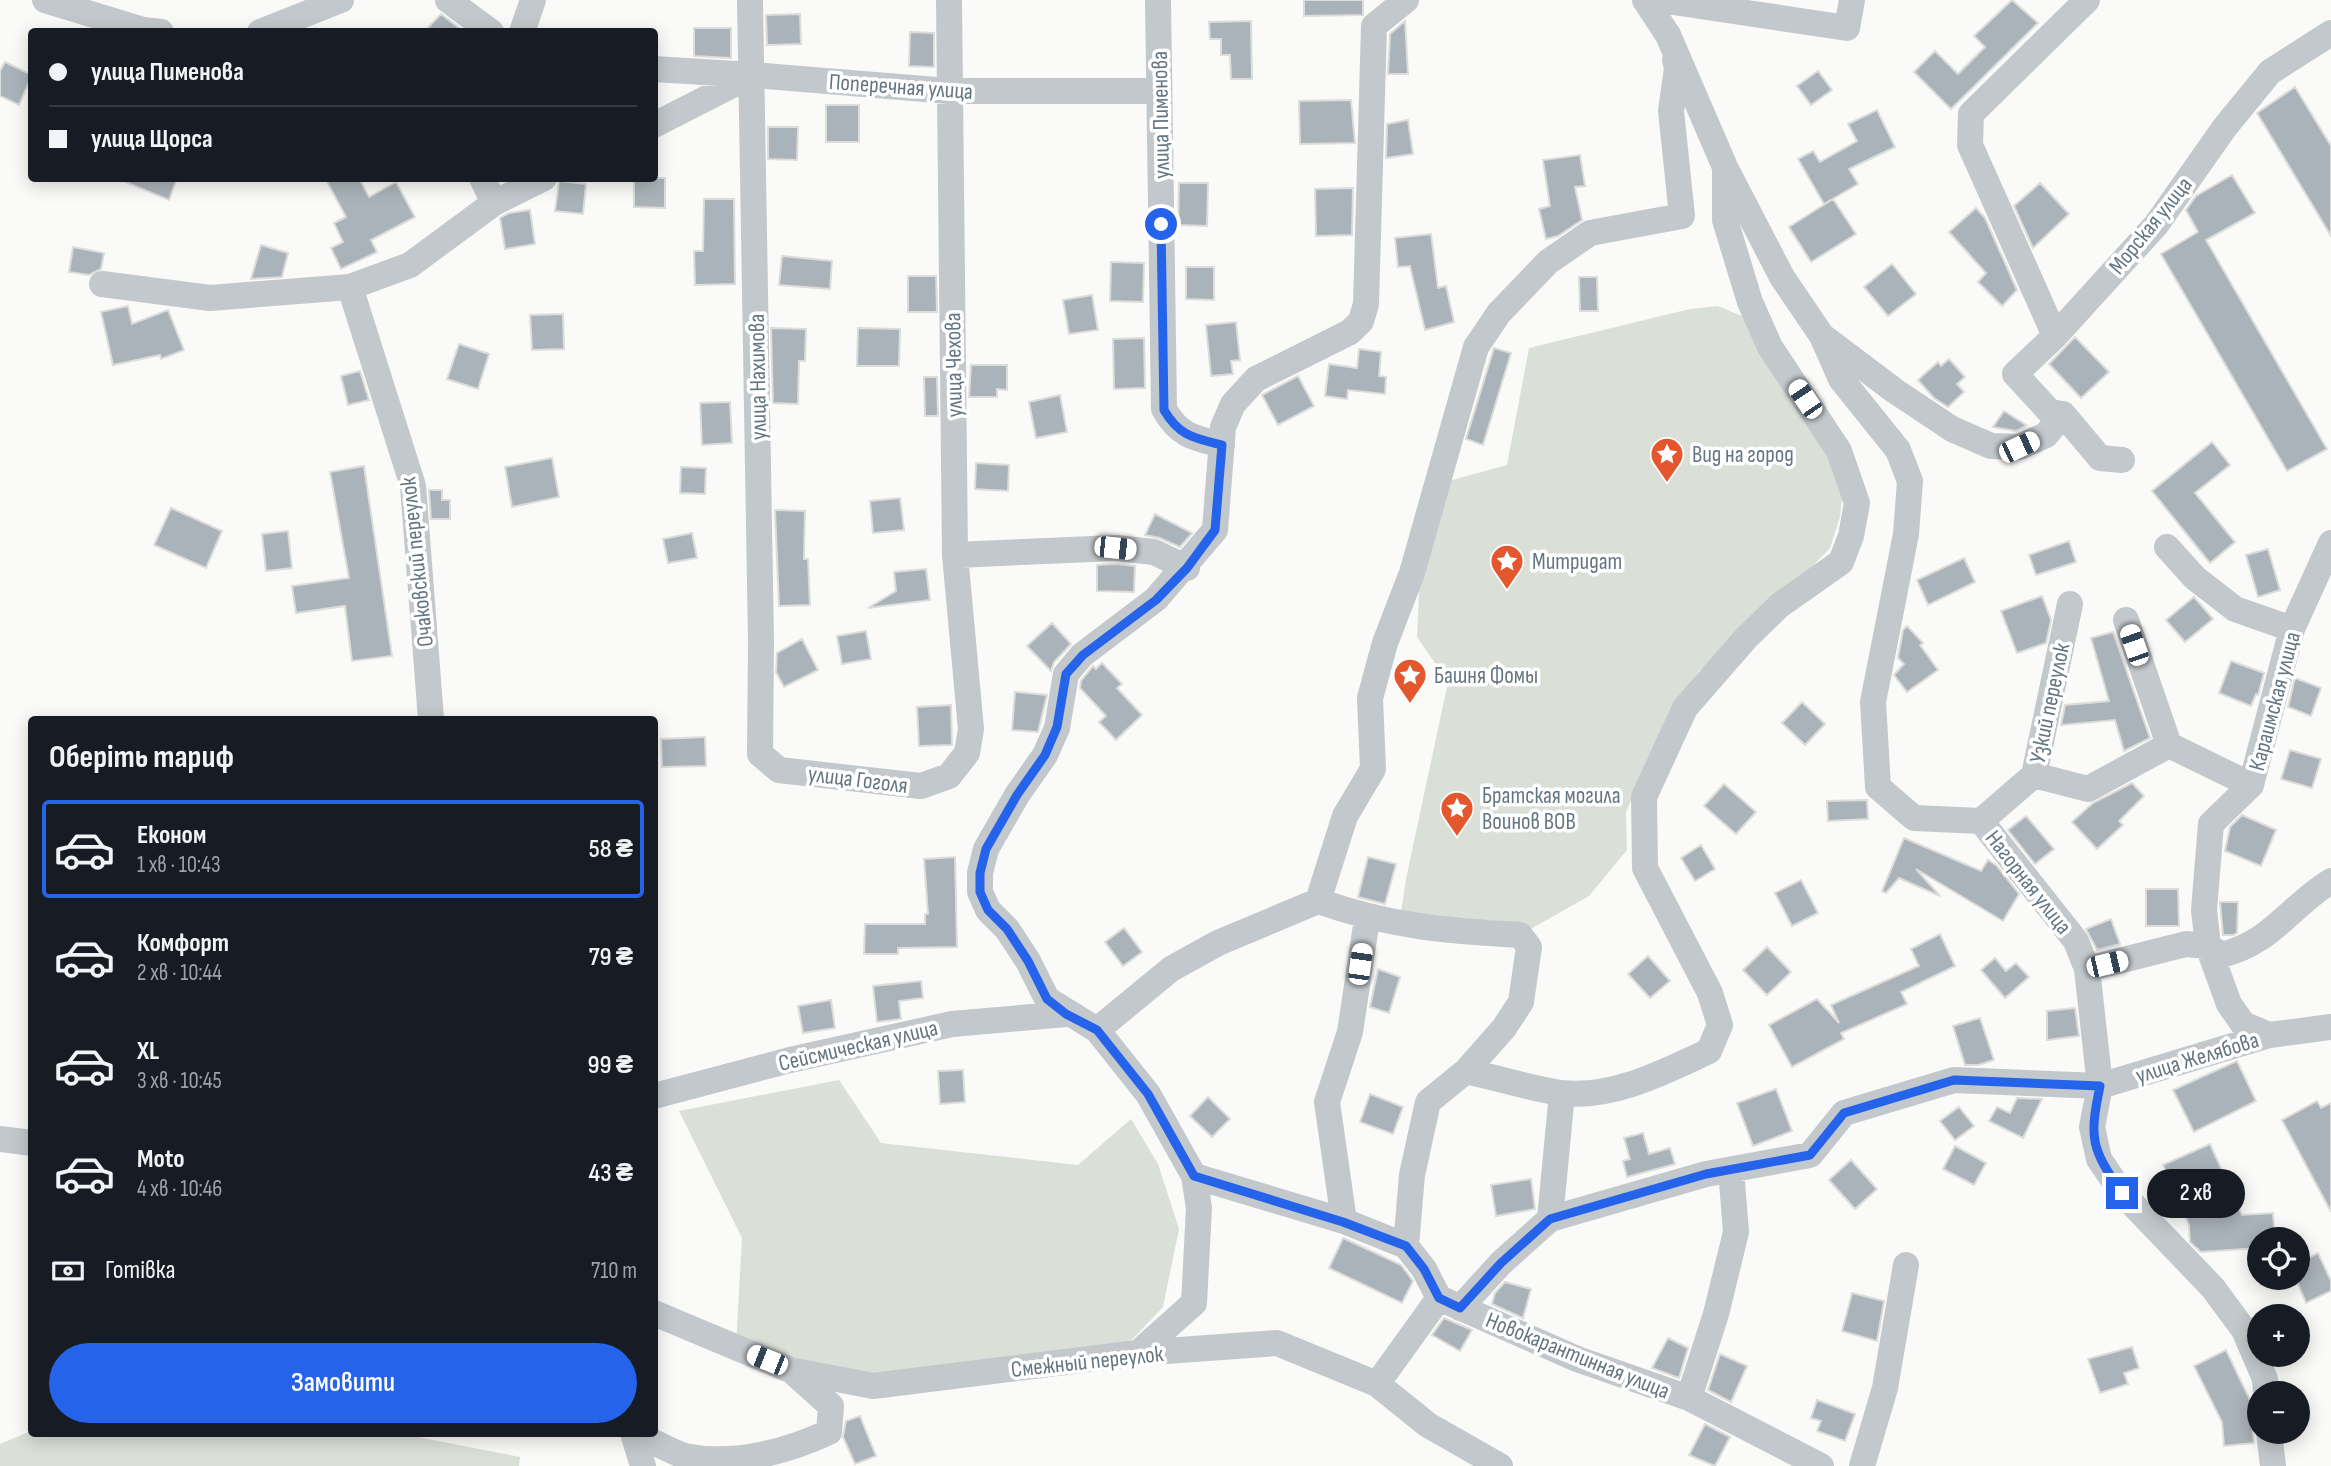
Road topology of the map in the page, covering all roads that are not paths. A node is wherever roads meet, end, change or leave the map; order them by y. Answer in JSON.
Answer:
{"nodes":[{"id":1,"x":45,"y":0,"type":"edge"},
{"id":2,"x":341,"y":0,"type":"edge"},
{"id":3,"x":448,"y":0,"type":"edge"},
{"id":4,"x":533,"y":0,"type":"edge"},
{"id":5,"x":750,"y":0,"type":"edge"},
{"id":6,"x":949,"y":0,"type":"edge"},
{"id":7,"x":1158,"y":0,"type":"edge"},
{"id":8,"x":1406,"y":0,"type":"edge"},
{"id":9,"x":1645,"y":0,"type":"edge"},
{"id":10,"x":1660,"y":0,"type":"edge"},
{"id":11,"x":1852,"y":0,"type":"edge"},
{"id":12,"x":2087,"y":0,"type":"edge"},
{"id":13,"x":1374,"y":13,"type":"edge"},
{"id":14,"x":136,"y":28,"type":"edge"},
{"id":15,"x":270,"y":28,"type":"edge"},
{"id":16,"x":486,"y":28,"type":"edge"},
{"id":17,"x":523,"y":28,"type":"edge"},
{"id":18,"x":2331,"y":33,"type":"edge"},
{"id":19,"x":1668,"y":35,"type":"junction"},
{"id":20,"x":658,"y":69,"type":"edge"},
{"id":21,"x":752,"y":75,"type":"junction"},
{"id":22,"x":950,"y":91,"type":"junction"},
{"id":23,"x":1159,"y":91,"type":"junction"},
{"id":24,"x":658,"y":123,"type":"edge"},
{"id":25,"x":1725,"y":167,"type":"junction"},
{"id":26,"x":484,"y":182,"type":"edge"},
{"id":27,"x":536,"y":182,"type":"edge"},
{"id":28,"x":494,"y":203,"type":"junction"},
{"id":29,"x":102,"y":284,"type":"dead end"},
{"id":30,"x":350,"y":287,"type":"junction"},
{"id":31,"x":1822,"y":336,"type":"junction"},
{"id":32,"x":2055,"y":336,"type":"junction"},
{"id":33,"x":2063,"y":414,"type":"junction"},
{"id":34,"x":1222,"y":445,"type":"junction"},
{"id":35,"x":2122,"y":460,"type":"dead end"},
{"id":36,"x":2331,"y":543,"type":"edge"},
{"id":37,"x":2167,"y":547,"type":"dead end"},
{"id":38,"x":955,"y":555,"type":"junction"},
{"id":39,"x":1187,"y":568,"type":"junction"},
{"id":40,"x":2070,"y":604,"type":"dead end"},
{"id":41,"x":2126,"y":620,"type":"dead end"},
{"id":42,"x":2292,"y":629,"type":"junction"},
{"id":43,"x":432,"y":716,"type":"edge"},
{"id":44,"x":971,"y":729,"type":"joint"},
{"id":45,"x":2169,"y":745,"type":"junction"},
{"id":46,"x":760,"y":754,"type":"joint"},
{"id":47,"x":2034,"y":775,"type":"junction"},
{"id":48,"x":2251,"y":785,"type":"junction"},
{"id":49,"x":1981,"y":821,"type":"junction"},
{"id":50,"x":2331,"y":881,"type":"edge"},
{"id":51,"x":1318,"y":901,"type":"junction"},
{"id":52,"x":1367,"y":919,"type":"junction"},
{"id":53,"x":2208,"y":946,"type":"junction"},
{"id":54,"x":2087,"y":969,"type":"junction"},
{"id":55,"x":1066,"y":1014,"type":"junction"},
{"id":56,"x":2331,"y":1027,"type":"edge"},
{"id":57,"x":1097,"y":1030,"type":"junction"},
{"id":58,"x":2269,"y":1035,"type":"junction"},
{"id":59,"x":1466,"y":1071,"type":"junction"},
{"id":60,"x":2100,"y":1086,"type":"junction"},
{"id":61,"x":1562,"y":1093,"type":"junction"},
{"id":62,"x":658,"y":1095,"type":"edge"},
{"id":63,"x":0,"y":1139,"type":"edge"},
{"id":64,"x":28,"y":1142,"type":"edge"},
{"id":65,"x":1731,"y":1170,"type":"junction"},
{"id":66,"x":1194,"y":1176,"type":"junction"},
{"id":67,"x":1550,"y":1219,"type":"junction"},
{"id":68,"x":1343,"y":1222,"type":"junction"},
{"id":69,"x":1406,"y":1246,"type":"junction"},
{"id":70,"x":1906,"y":1265,"type":"dead end"},
{"id":71,"x":1450,"y":1303,"type":"junction"},
{"id":72,"x":658,"y":1315,"type":"edge"},
{"id":73,"x":1138,"y":1353,"type":"junction"},
{"id":74,"x":790,"y":1370,"type":"junction"},
{"id":75,"x":2265,"y":1381,"type":"edge"},
{"id":76,"x":1377,"y":1384,"type":"junction"},
{"id":77,"x":1689,"y":1398,"type":"junction"},
{"id":78,"x":635,"y":1437,"type":"edge"},
{"id":79,"x":643,"y":1437,"type":"edge"},
{"id":80,"x":2270,"y":1444,"type":"edge"},
{"id":81,"x":643,"y":1466,"type":"edge"},
{"id":82,"x":1500,"y":1466,"type":"edge"},
{"id":83,"x":1821,"y":1466,"type":"edge"},
{"id":84,"x":1862,"y":1466,"type":"edge"},
{"id":85,"x":2273,"y":1466,"type":"edge"}],
"edges":[{"from":1,"to":14,"type":"street"},
{"from":2,"to":15,"type":"street"},
{"from":3,"to":16,"type":"street"},
{"from":4,"to":17,"type":"street"},
{"from":5,"to":21,"type":"street","name":"улица Нахимова"},
{"from":6,"to":22,"type":"street","name":"улица Чехова"},
{"from":7,"to":23,"type":"street","name":"улица Пименова"},
{"from":8,"to":13,"type":"street"},
{"from":9,"to":19,"type":"street"},
{"from":10,"to":11,"type":"street"},
{"from":12,"to":32,"type":"street"},
{"from":13,"to":34,"type":"street"},
{"from":18,"to":32,"type":"street","name":"Морская улица"},
{"from":19,"to":25,"type":"street"},
{"from":19,"to":51,"type":"street"},
{"from":20,"to":21,"type":"street","name":"Поперечная улица"},
{"from":21,"to":22,"type":"street","name":"Поперечная улица"},
{"from":21,"to":24,"type":"street"},
{"from":21,"to":46,"type":"street","name":"улица Нахимова"},
{"from":22,"to":23,"type":"street","name":"Поперечная улица"},
{"from":22,"to":38,"type":"street","name":"улица Чехова"},
{"from":23,"to":34,"type":"street","name":"улица Пименова"},
{"from":25,"to":31,"type":"street"},
{"from":25,"to":61,"type":"street"},
{"from":26,"to":28,"type":"street"},
{"from":27,"to":28,"type":"street"},
{"from":28,"to":30,"type":"street"},
{"from":29,"to":30,"type":"street"},
{"from":30,"to":43,"type":"street","name":"Очаковский переулок"},
{"from":31,"to":33,"type":"street"},
{"from":31,"to":49,"type":"street","name":"Нагорная улица"},
{"from":32,"to":33,"type":"street","name":"Морская улица"},
{"from":33,"to":35,"type":"street"},
{"from":34,"to":39,"type":"street"},
{"from":36,"to":42,"type":"street","name":"Караимская улица"},
{"from":37,"to":42,"type":"street"},
{"from":38,"to":39,"type":"street"},
{"from":38,"to":44,"type":"street","name":"улица Чехова"},
{"from":39,"to":55,"type":"street"},
{"from":40,"to":47,"type":"street","name":"Узкий переулок"},
{"from":41,"to":45,"type":"street"},
{"from":42,"to":48,"type":"street","name":"Караимская улица"},
{"from":44,"to":46,"type":"street","name":"улица Гоголя"},
{"from":45,"to":47,"type":"street"},
{"from":45,"to":48,"type":"street"},
{"from":47,"to":49,"type":"street","name":"Узкий переулок"},
{"from":48,"to":53,"type":"street","name":"Караимская улица"},
{"from":49,"to":54,"type":"street","name":"Нагорная улица"},
{"from":50,"to":53,"type":"street"},
{"from":51,"to":52,"type":"street"},
{"from":51,"to":57,"type":"street"},
{"from":52,"to":59,"type":"street"},
{"from":52,"to":68,"type":"street"},
{"from":53,"to":54,"type":"street"},
{"from":53,"to":58,"type":"street","name":"Караимская улица"},
{"from":54,"to":60,"type":"street","name":"Нагорная улица"},
{"from":55,"to":57,"type":"street"},
{"from":55,"to":62,"type":"street","name":"Сейсмическая улица"},
{"from":56,"to":58,"type":"street","name":"улица Желябова"},
{"from":57,"to":66,"type":"street"},
{"from":58,"to":60,"type":"street","name":"улица Желябова"},
{"from":59,"to":61,"type":"street"},
{"from":59,"to":69,"type":"street"},
{"from":60,"to":65,"type":"street","name":"улица Желябова"},
{"from":60,"to":75,"type":"street","name":"Нагорная улица"},
{"from":61,"to":67,"type":"street"},
{"from":63,"to":64,"type":"street"},
{"from":65,"to":67,"type":"street","name":"улица Желябова"},
{"from":65,"to":77,"type":"street"},
{"from":66,"to":68,"type":"street"},
{"from":66,"to":73,"type":"street"},
{"from":67,"to":71,"type":"street","name":"улица Желябова"},
{"from":68,"to":69,"type":"street"},
{"from":69,"to":71,"type":"street"},
{"from":70,"to":84,"type":"street"},
{"from":71,"to":76,"type":"street","name":"улица Желябова"},
{"from":71,"to":77,"type":"street","name":"Новокарантинная улица"},
{"from":72,"to":74,"type":"street","name":"Смежный переулок"},
{"from":73,"to":74,"type":"street","name":"Смежный переулок"},
{"from":73,"to":76,"type":"street","name":"Смежный переулок"},
{"from":74,"to":79,"type":"street"},
{"from":76,"to":82,"type":"street","name":"Смежный переулок"},
{"from":77,"to":83,"type":"street","name":"Новокарантинная улица"},
{"from":78,"to":81,"type":"street"},
{"from":80,"to":85,"type":"street"}]}
